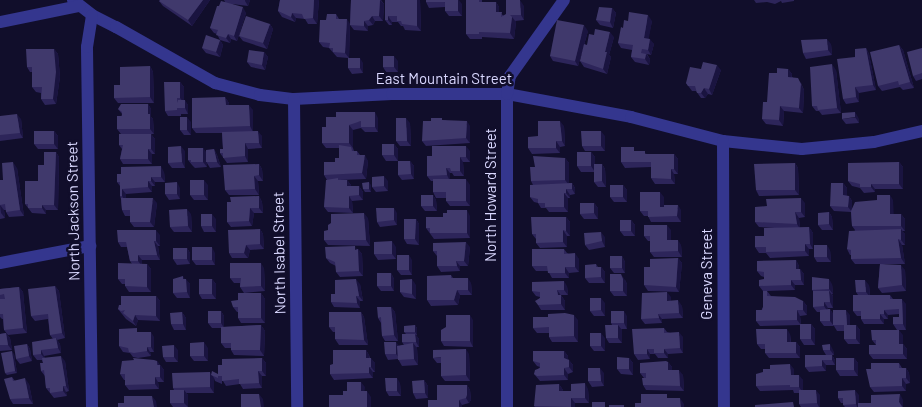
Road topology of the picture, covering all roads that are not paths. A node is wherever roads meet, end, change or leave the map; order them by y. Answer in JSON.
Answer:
{"nodes":[{"id":1,"x":564,"y":0,"type":"edge"},
{"id":2,"x":76,"y":3,"type":"edge"},
{"id":3,"x":92,"y":15,"type":"junction"},
{"id":4,"x":0,"y":22,"type":"edge"},
{"id":5,"x":507,"y":94,"type":"junction"},
{"id":6,"x":294,"y":99,"type":"junction"},
{"id":7,"x":922,"y":131,"type":"edge"},
{"id":8,"x":723,"y":141,"type":"junction"},
{"id":9,"x":90,"y":246,"type":"junction"},
{"id":10,"x":0,"y":263,"type":"edge"},
{"id":11,"x":92,"y":407,"type":"edge"},
{"id":12,"x":297,"y":407,"type":"edge"},
{"id":13,"x":507,"y":407,"type":"edge"},
{"id":14,"x":724,"y":407,"type":"edge"}],
"edges":[{"from":1,"to":5,"type":"street","name":"North Howard Street"},
{"from":2,"to":3,"type":"street","name":"East Mountain Street"},
{"from":2,"to":4,"type":"street"},
{"from":3,"to":6,"type":"street","name":"East Mountain Street"},
{"from":3,"to":9,"type":"street","name":"North Jackson Street"},
{"from":5,"to":6,"type":"street","name":"East Mountain Street"},
{"from":5,"to":8,"type":"street","name":"East Mountain Street"},
{"from":5,"to":13,"type":"street","name":"North Howard Street"},
{"from":6,"to":12,"type":"street","name":"North Isabel Street"},
{"from":7,"to":8,"type":"street","name":"East Mountain Street"},
{"from":8,"to":14,"type":"street","name":"Geneva Street"},
{"from":9,"to":10,"type":"street"},
{"from":9,"to":11,"type":"street","name":"North Jackson Street"}]}
